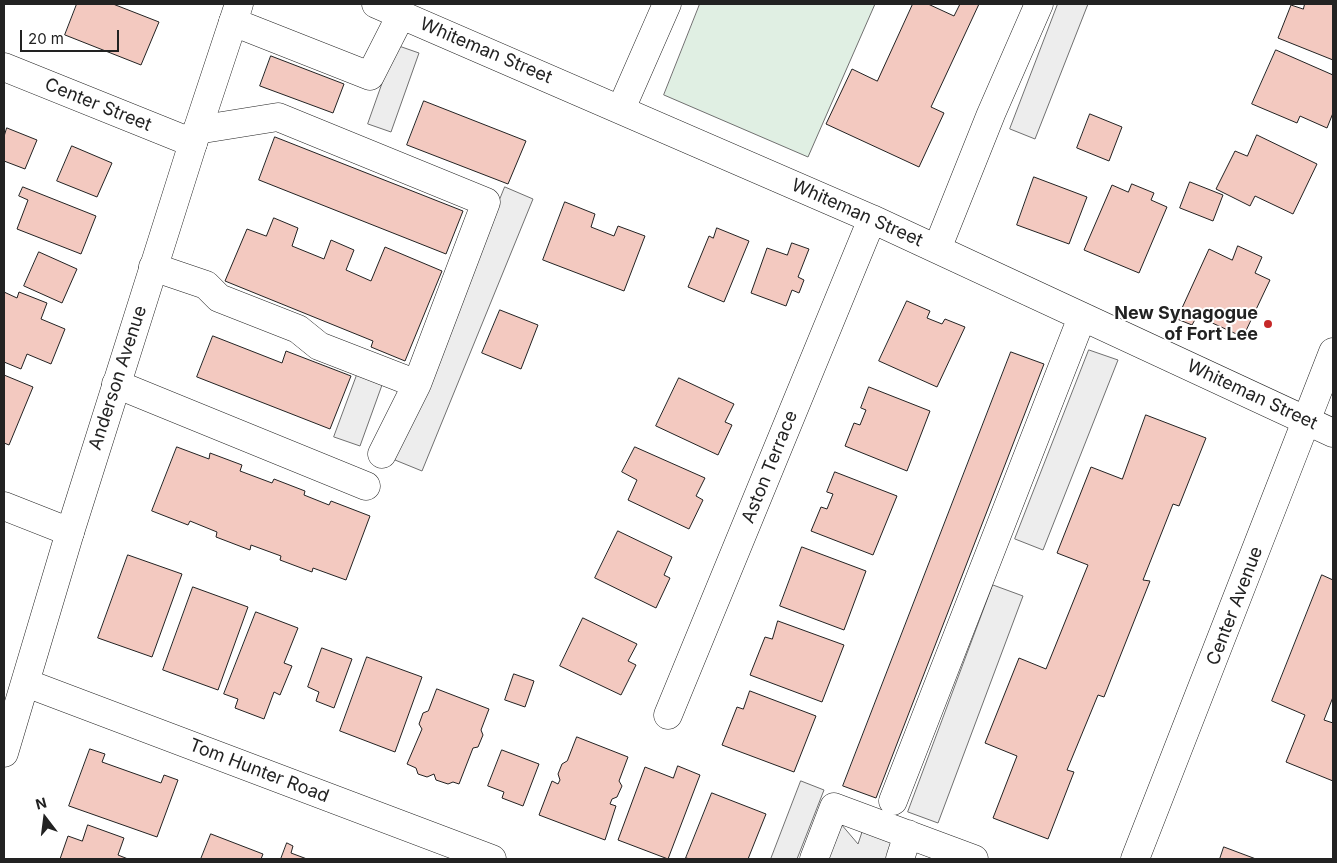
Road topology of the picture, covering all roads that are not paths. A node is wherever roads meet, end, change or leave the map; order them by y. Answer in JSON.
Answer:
{"nodes":[{"id":1,"x":376,"y":4,"type":"edge"},
{"id":2,"x":667,"y":4,"type":"edge"},
{"id":3,"x":1039,"y":4,"type":"edge"},
{"id":4,"x":236,"y":13,"type":"edge"},
{"id":5,"x":401,"y":15,"type":"junction"},
{"id":6,"x":4,"y":67,"type":"edge"},
{"id":7,"x":621,"y":109,"type":"junction"},
{"id":8,"x":195,"y":137,"type":"junction"},
{"id":9,"x":872,"y":219,"type":"junction"},
{"id":10,"x":937,"y":249,"type":"junction"},
{"id":11,"x":153,"y":267,"type":"junction"},
{"id":12,"x":1082,"y":317,"type":"junction"},
{"id":13,"x":1333,"y":352,"type":"edge"},
{"id":14,"x":116,"y":384,"type":"junction"},
{"id":15,"x":417,"y":384,"type":"junction"},
{"id":16,"x":1307,"y":421,"type":"junction"},
{"id":17,"x":1333,"y":433,"type":"edge"},
{"id":18,"x":382,"y":454,"type":"dead end"},
{"id":19,"x":366,"y":486,"type":"dead end"},
{"id":20,"x":4,"y":506,"type":"edge"},
{"id":21,"x":70,"y":532,"type":"junction"},
{"id":22,"x":26,"y":683,"type":"junction"},
{"id":23,"x":668,"y":715,"type":"dead end"},
{"id":24,"x":4,"y":754,"type":"edge"},
{"id":25,"x":893,"y":801,"type":"dead end"},
{"id":26,"x":904,"y":847,"type":"edge"},
{"id":27,"x":492,"y":859,"type":"edge"},
{"id":28,"x":814,"y":859,"type":"edge"},
{"id":29,"x":974,"y":859,"type":"edge"},
{"id":30,"x":1135,"y":859,"type":"edge"}],
"edges":[{"from":1,"to":5,"type":"street","name":"Whiteman Street"},
{"from":2,"to":7,"type":"street"},
{"from":3,"to":10,"type":"street"},
{"from":4,"to":5,"type":"street"},
{"from":4,"to":8,"type":"street","name":"Anderson Avenue"},
{"from":5,"to":7,"type":"street","name":"Whiteman Street"},
{"from":6,"to":8,"type":"street","name":"Center Street"},
{"from":7,"to":9,"type":"street","name":"Whiteman Street"},
{"from":8,"to":11,"type":"street","name":"Anderson Avenue"},
{"from":8,"to":15,"type":"street"},
{"from":9,"to":10,"type":"street","name":"Whiteman Street"},
{"from":9,"to":23,"type":"street","name":"Aston Terrace"},
{"from":10,"to":12,"type":"street","name":"Whiteman Street"},
{"from":11,"to":14,"type":"street","name":"Anderson Avenue"},
{"from":11,"to":15,"type":"street"},
{"from":12,"to":16,"type":"street","name":"Whiteman Street"},
{"from":12,"to":25,"type":"street"},
{"from":13,"to":16,"type":"street","name":"Center Avenue"},
{"from":14,"to":19,"type":"street"},
{"from":14,"to":21,"type":"street","name":"Anderson Avenue"},
{"from":15,"to":18,"type":"street"},
{"from":16,"to":17,"type":"street","name":"Whiteman Street"},
{"from":16,"to":30,"type":"street","name":"Center Avenue"},
{"from":20,"to":21,"type":"street"},
{"from":21,"to":22,"type":"street","name":"Anderson Avenue"},
{"from":22,"to":24,"type":"street","name":"Anderson Avenue"},
{"from":22,"to":27,"type":"street","name":"Tom Hunter Road"},
{"from":26,"to":28,"type":"street"},
{"from":26,"to":29,"type":"street"}]}
